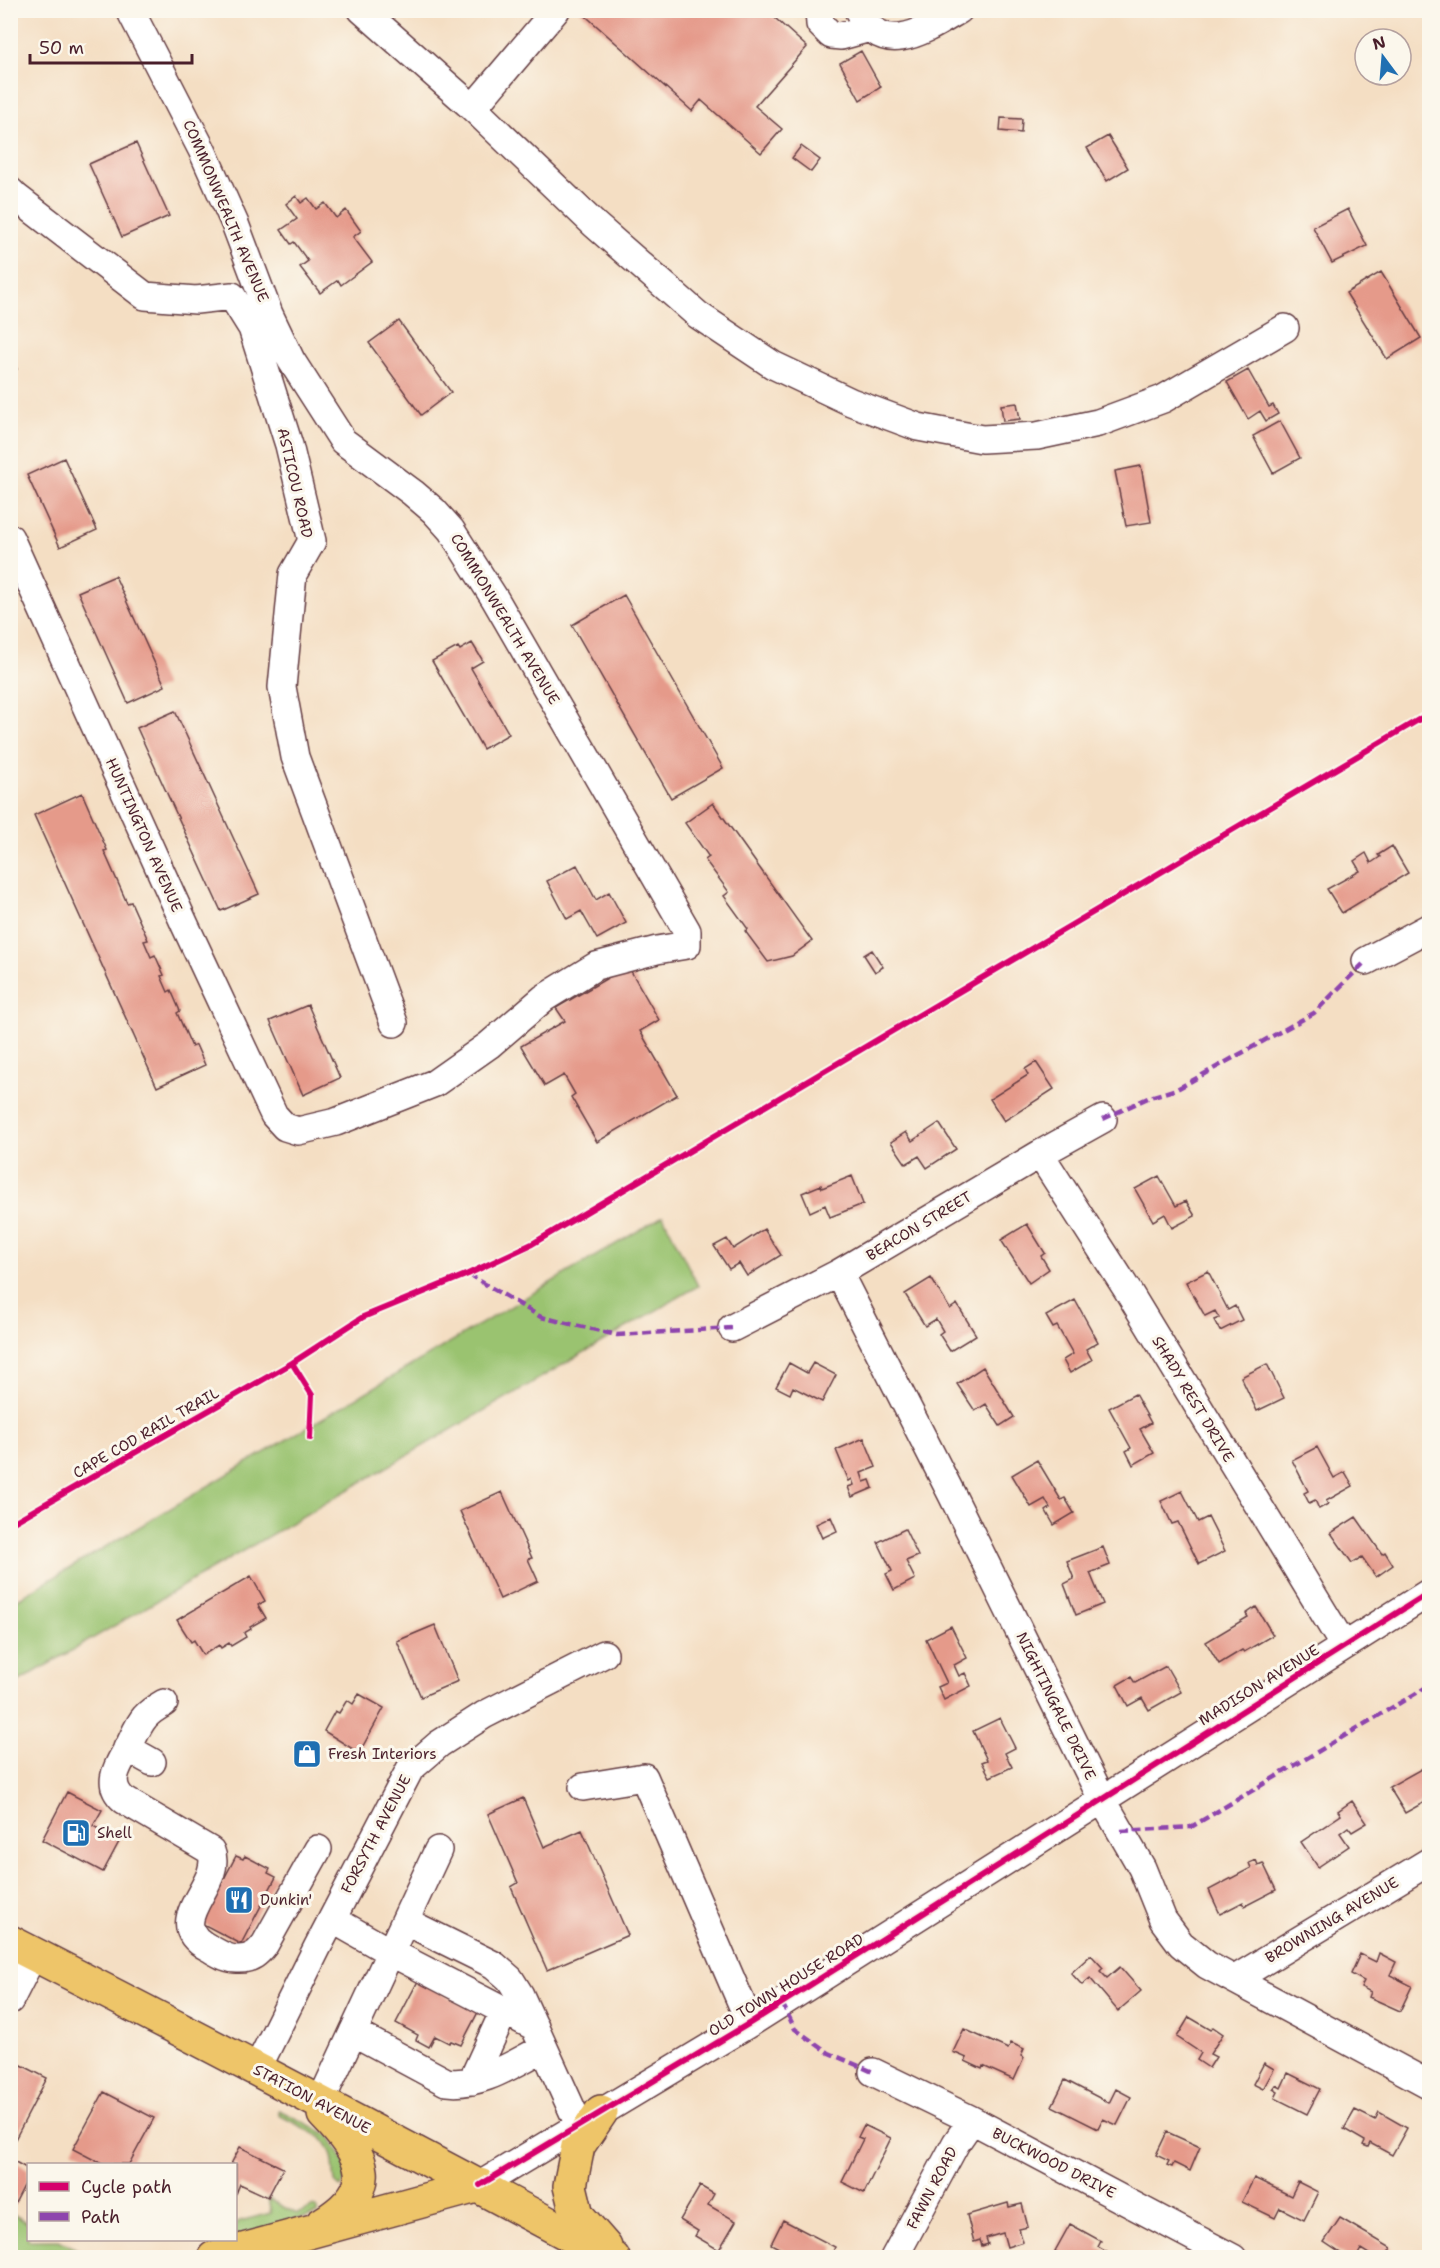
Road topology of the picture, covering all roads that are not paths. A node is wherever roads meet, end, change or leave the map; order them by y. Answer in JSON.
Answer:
{"nodes":[{"id":1,"x":130,"y":10,"type":"edge"},
{"id":2,"x":362,"y":10,"type":"edge"},
{"id":3,"x":556,"y":10,"type":"edge"},
{"id":4,"x":819,"y":10,"type":"edge"},
{"id":5,"x":942,"y":15,"type":"edge"},
{"id":6,"x":864,"y":19,"type":"edge"},
{"id":7,"x":473,"y":108,"type":"junction"},
{"id":8,"x":10,"y":190,"type":"edge"},
{"id":9,"x":1285,"y":328,"type":"dead end"},
{"id":10,"x":10,"y":538,"type":"edge"},
{"id":11,"x":1430,"y":927,"type":"edge"},
{"id":12,"x":1366,"y":961,"type":"dead end"},
{"id":13,"x":394,"y":1023,"type":"dead end"},
{"id":14,"x":1102,"y":1119,"type":"dead end"},
{"id":15,"x":285,"y":1127,"type":"joint"},
{"id":16,"x":1040,"y":1154,"type":"junction"},
{"id":17,"x":839,"y":1273,"type":"junction"},
{"id":18,"x":732,"y":1328,"type":"dead end"},
{"id":19,"x":1430,"y":1592,"type":"edge"},
{"id":20,"x":1344,"y":1646,"type":"junction"},
{"id":21,"x":604,"y":1654,"type":"dead end"},
{"id":22,"x":164,"y":1703,"type":"dead end"},
{"id":23,"x":127,"y":1749,"type":"junction"},
{"id":24,"x":152,"y":1762,"type":"dead end"},
{"id":25,"x":583,"y":1787,"type":"dead end"},
{"id":26,"x":1102,"y":1799,"type":"junction"},
{"id":27,"x":318,"y":1849,"type":"dead end"},
{"id":28,"x":438,"y":1850,"type":"dead end"},
{"id":29,"x":1430,"y":1861,"type":"edge"},
{"id":30,"x":332,"y":1919,"type":"junction"},
{"id":31,"x":405,"y":1921,"type":"junction"},
{"id":32,"x":22,"y":1948,"type":"edge"},
{"id":33,"x":390,"y":1952,"type":"junction"},
{"id":34,"x":1235,"y":1979,"type":"junction"},
{"id":35,"x":10,"y":2000,"type":"edge"},
{"id":36,"x":504,"y":2011,"type":"junction"},
{"id":37,"x":750,"y":2023,"type":"junction"},
{"id":38,"x":353,"y":2032,"type":"junction"},
{"id":39,"x":540,"y":2037,"type":"junction"},
{"id":40,"x":257,"y":2068,"type":"junction"},
{"id":41,"x":873,"y":2072,"type":"dead end"},
{"id":42,"x":472,"y":2081,"type":"junction"},
{"id":43,"x":1430,"y":2085,"type":"edge"},
{"id":44,"x":313,"y":2099,"type":"junction"},
{"id":45,"x":590,"y":2118,"type":"junction"},
{"id":46,"x":972,"y":2120,"type":"junction"},
{"id":47,"x":480,"y":2185,"type":"junction"},
{"id":48,"x":311,"y":2232,"type":"junction"},
{"id":49,"x":214,"y":2258,"type":"edge"},
{"id":50,"x":614,"y":2258,"type":"edge"},
{"id":51,"x":894,"y":2258,"type":"edge"},
{"id":52,"x":1233,"y":2258,"type":"edge"}],
"edges":[{"from":1,"to":15,"type":"street","name":"COMMONWEALTH AVENUE"},
{"from":2,"to":7,"type":"street"},
{"from":3,"to":7,"type":"street"},
{"from":4,"to":6,"type":"street"},
{"from":5,"to":6,"type":"street"},
{"from":7,"to":9,"type":"street"},
{"from":8,"to":13,"type":"street","name":"ASTICOU ROAD"},
{"from":10,"to":15,"type":"street","name":"HUNTINGTON AVENUE"},
{"from":11,"to":12,"type":"street"},
{"from":14,"to":16,"type":"street","name":"BEACON STREET"},
{"from":16,"to":17,"type":"street","name":"BEACON STREET"},
{"from":16,"to":20,"type":"street","name":"SHADY REST DRIVE"},
{"from":17,"to":18,"type":"street","name":"BEACON STREET"},
{"from":17,"to":26,"type":"street","name":"NIGHTINGALE DRIVE"},
{"from":19,"to":20,"type":"street","name":"MADISON AVENUE"},
{"from":20,"to":26,"type":"street","name":"MADISON AVENUE"},
{"from":21,"to":30,"type":"street","name":"FORSYTH AVENUE"},
{"from":22,"to":23,"type":"street"},
{"from":23,"to":24,"type":"street"},
{"from":23,"to":27,"type":"street"},
{"from":25,"to":37,"type":"street"},
{"from":26,"to":34,"type":"street","name":"NIGHTINGALE DRIVE"},
{"from":26,"to":37,"type":"street","name":"OLD TOWN HOUSE ROAD"},
{"from":28,"to":31,"type":"street"},
{"from":29,"to":34,"type":"street","name":"BROWNING AVENUE"},
{"from":30,"to":33,"type":"street"},
{"from":30,"to":40,"type":"street","name":"FORSYTH AVENUE"},
{"from":31,"to":33,"type":"street"},
{"from":31,"to":39,"type":"street"},
{"from":32,"to":35,"type":"street"},
{"from":32,"to":40,"type":"main road","name":"STATION AVENUE"},
{"from":33,"to":36,"type":"street"},
{"from":33,"to":38,"type":"street"},
{"from":34,"to":43,"type":"street","name":"NIGHTINGALE DRIVE"},
{"from":36,"to":39,"type":"street"},
{"from":36,"to":42,"type":"street"},
{"from":37,"to":45,"type":"street","name":"OLD TOWN HOUSE ROAD"},
{"from":38,"to":42,"type":"street"},
{"from":38,"to":44,"type":"street"},
{"from":39,"to":42,"type":"street"},
{"from":39,"to":45,"type":"street"},
{"from":40,"to":44,"type":"main road","name":"STATION AVENUE"},
{"from":41,"to":46,"type":"street","name":"BUCKWOOD DRIVE"},
{"from":44,"to":47,"type":"main road","name":"STATION AVENUE"},
{"from":44,"to":48,"type":"main road"},
{"from":45,"to":47,"type":"street","name":"OLD TOWN HOUSE ROAD"},
{"from":45,"to":50,"type":"main road"},
{"from":46,"to":51,"type":"street","name":"FAWN ROAD"},
{"from":46,"to":52,"type":"street","name":"BUCKWOOD DRIVE"},
{"from":47,"to":48,"type":"main road","name":"OLD TOWN HOUSE ROAD"},
{"from":47,"to":50,"type":"main road","name":"STATION AVENUE"},
{"from":48,"to":49,"type":"main road","name":"OLD TOWN HOUSE ROAD"}]}
